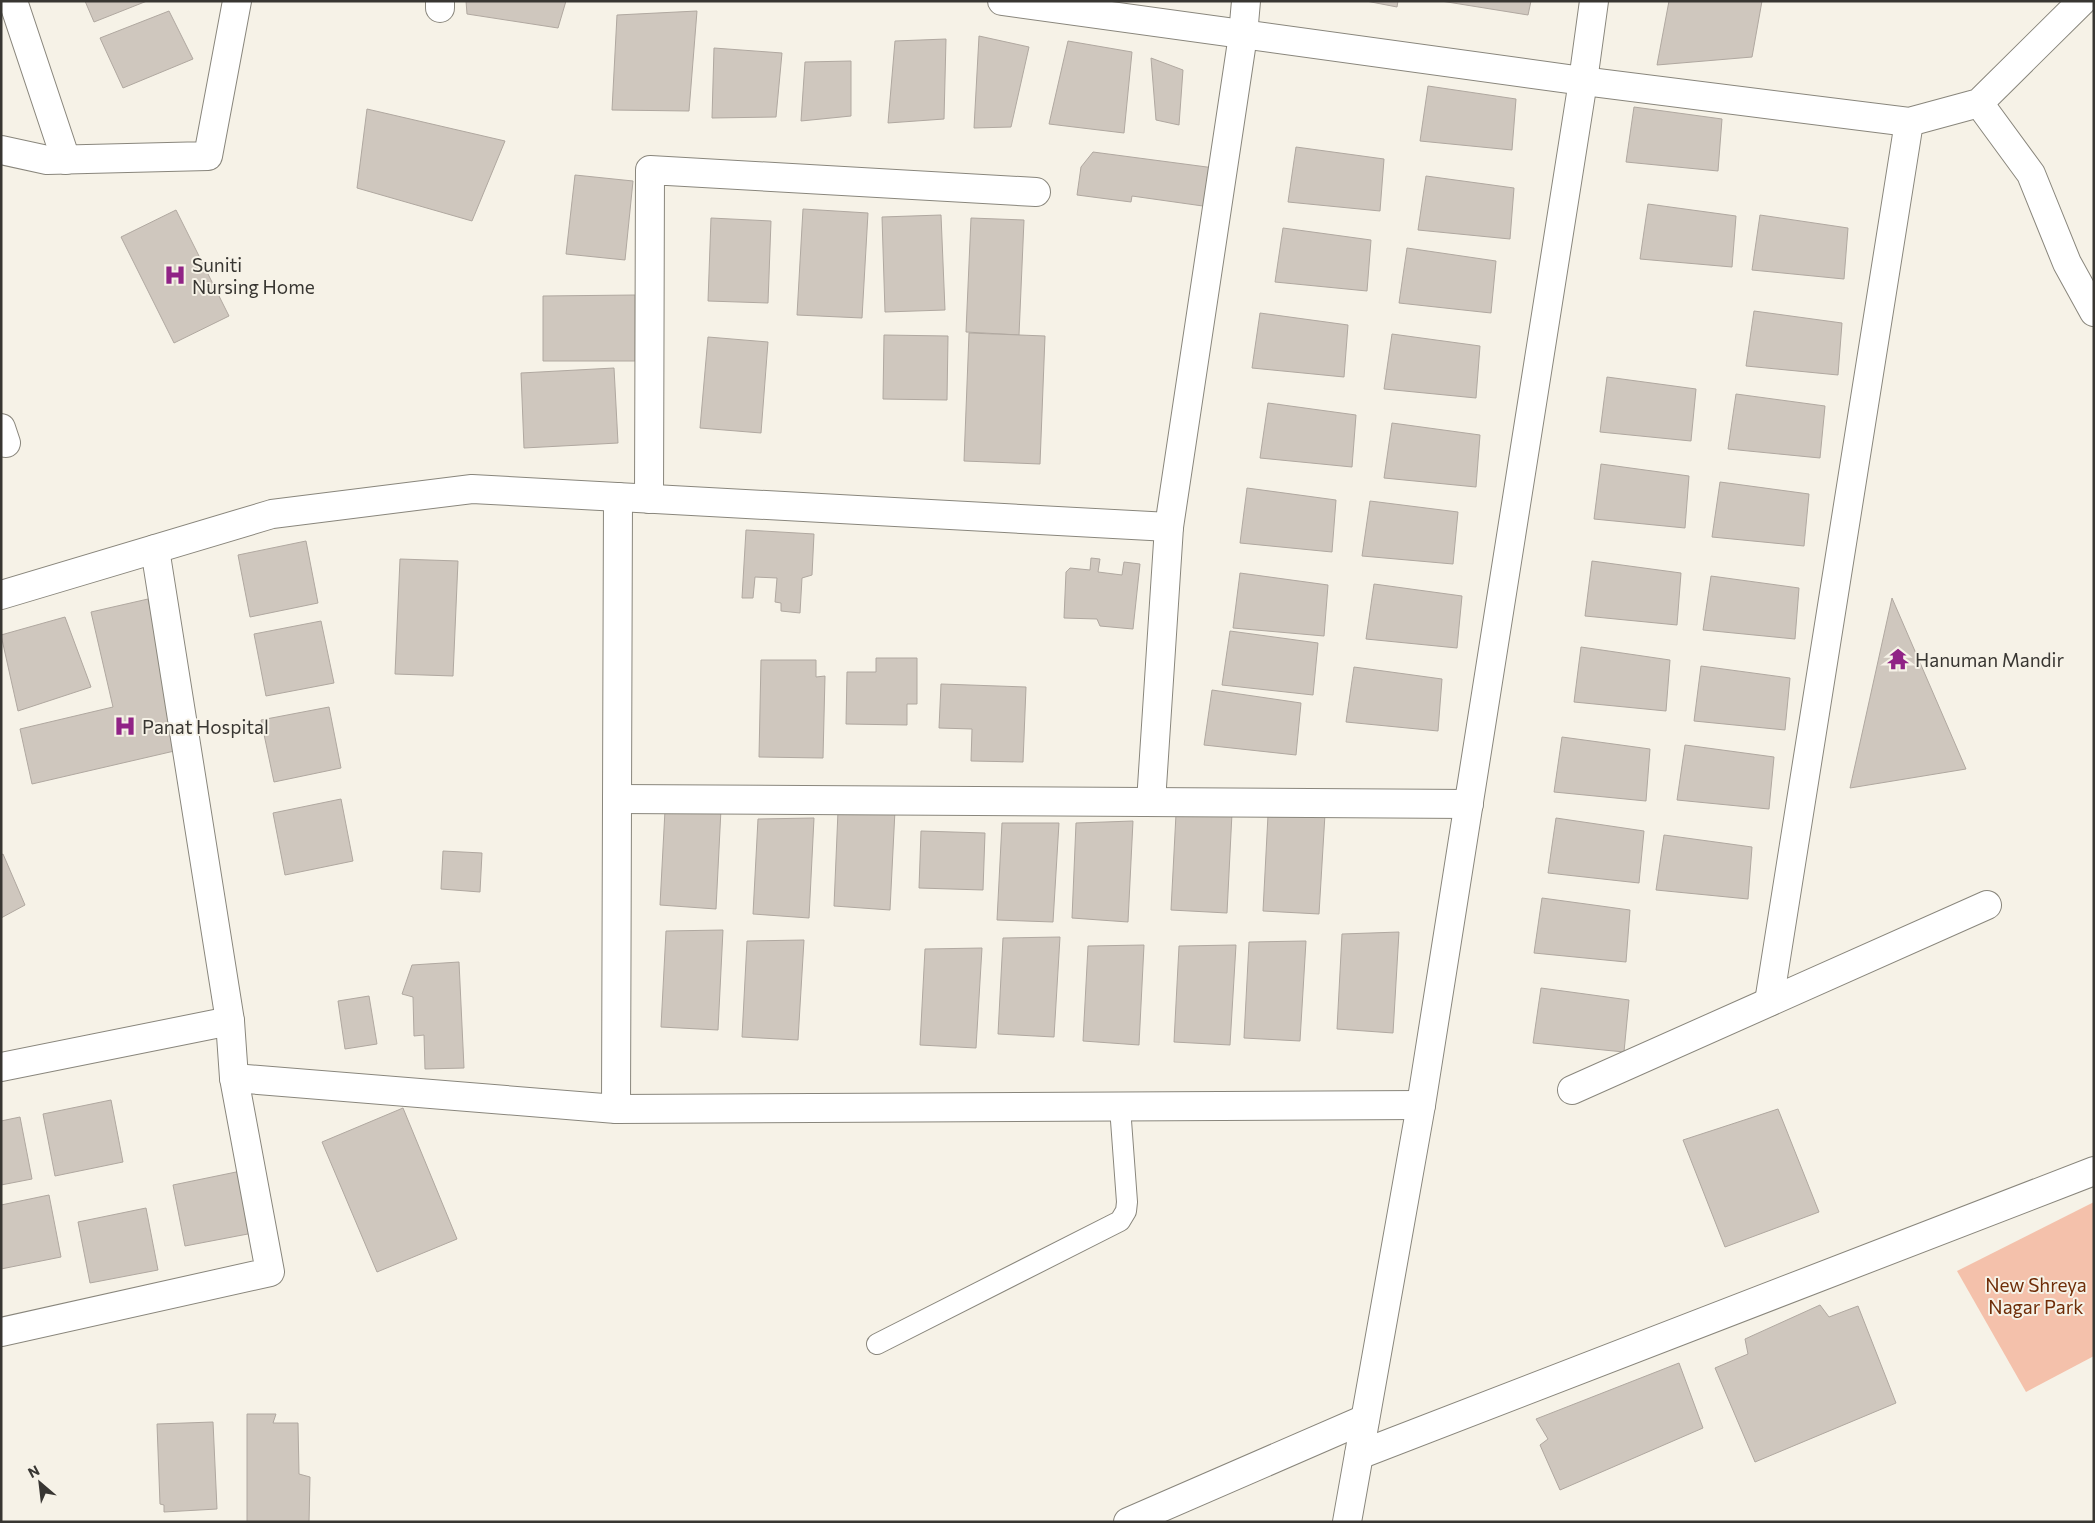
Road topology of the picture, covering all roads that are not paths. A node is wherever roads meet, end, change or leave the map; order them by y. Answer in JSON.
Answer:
{"nodes":[{"id":1,"x":13,"y":1,"type":"edge"},
{"id":2,"x":237,"y":1,"type":"edge"},
{"id":3,"x":1002,"y":1,"type":"edge"},
{"id":4,"x":1246,"y":1,"type":"edge"},
{"id":5,"x":1594,"y":1,"type":"edge"},
{"id":6,"x":2082,"y":1,"type":"edge"},
{"id":7,"x":1243,"y":35,"type":"junction"},
{"id":8,"x":1583,"y":81,"type":"junction"},
{"id":9,"x":1978,"y":103,"type":"junction"},
{"id":10,"x":1909,"y":122,"type":"junction"},
{"id":11,"x":1,"y":150,"type":"edge"},
{"id":12,"x":66,"y":160,"type":"junction"},
{"id":13,"x":1036,"y":192,"type":"dead end"},
{"id":14,"x":2094,"y":312,"type":"edge"},
{"id":15,"x":618,"y":497,"type":"junction"},
{"id":16,"x":649,"y":499,"type":"junction"},
{"id":17,"x":1169,"y":527,"type":"junction"},
{"id":18,"x":156,"y":549,"type":"junction"},
{"id":19,"x":1,"y":595,"type":"edge"},
{"id":20,"x":617,"y":799,"type":"junction"},
{"id":21,"x":1151,"y":802,"type":"junction"},
{"id":22,"x":1469,"y":804,"type":"junction"},
{"id":23,"x":1986,"y":905,"type":"dead end"},
{"id":24,"x":1769,"y":1002,"type":"junction"},
{"id":25,"x":230,"y":1022,"type":"junction"},
{"id":26,"x":1,"y":1067,"type":"edge"},
{"id":27,"x":234,"y":1078,"type":"junction"},
{"id":28,"x":1572,"y":1090,"type":"dead end"},
{"id":29,"x":1120,"y":1106,"type":"junction"},
{"id":30,"x":1421,"y":1106,"type":"junction"},
{"id":31,"x":616,"y":1109,"type":"junction"},
{"id":32,"x":2094,"y":1171,"type":"edge"},
{"id":33,"x":1,"y":1332,"type":"edge"},
{"id":34,"x":877,"y":1344,"type":"dead end"},
{"id":35,"x":1365,"y":1418,"type":"junction"},
{"id":36,"x":1359,"y":1455,"type":"junction"},
{"id":37,"x":1128,"y":1522,"type":"edge"},
{"id":38,"x":1347,"y":1522,"type":"edge"}],
"edges":[{"from":1,"to":12,"type":"street"},
{"from":2,"to":12,"type":"street"},
{"from":3,"to":7,"type":"street"},
{"from":4,"to":7,"type":"street"},
{"from":5,"to":8,"type":"street"},
{"from":6,"to":9,"type":"street"},
{"from":7,"to":8,"type":"street"},
{"from":7,"to":17,"type":"street"},
{"from":8,"to":10,"type":"street"},
{"from":8,"to":22,"type":"street"},
{"from":9,"to":10,"type":"street"},
{"from":9,"to":14,"type":"street"},
{"from":10,"to":24,"type":"street"},
{"from":11,"to":12,"type":"street"},
{"from":13,"to":16,"type":"street"},
{"from":15,"to":16,"type":"street"},
{"from":15,"to":18,"type":"street"},
{"from":15,"to":20,"type":"street"},
{"from":16,"to":17,"type":"street"},
{"from":17,"to":21,"type":"street"},
{"from":18,"to":19,"type":"street"},
{"from":18,"to":25,"type":"street"},
{"from":20,"to":21,"type":"street"},
{"from":20,"to":31,"type":"street"},
{"from":21,"to":22,"type":"street"},
{"from":22,"to":30,"type":"street"},
{"from":23,"to":24,"type":"street"},
{"from":24,"to":28,"type":"street"},
{"from":25,"to":26,"type":"street"},
{"from":25,"to":27,"type":"street"},
{"from":27,"to":31,"type":"street"},
{"from":27,"to":33,"type":"street"},
{"from":29,"to":30,"type":"street"},
{"from":29,"to":31,"type":"street"},
{"from":29,"to":34,"type":"lane"},
{"from":30,"to":35,"type":"street"},
{"from":32,"to":36,"type":"street"},
{"from":35,"to":36,"type":"street"},
{"from":35,"to":37,"type":"street"},
{"from":36,"to":38,"type":"street"}]}
